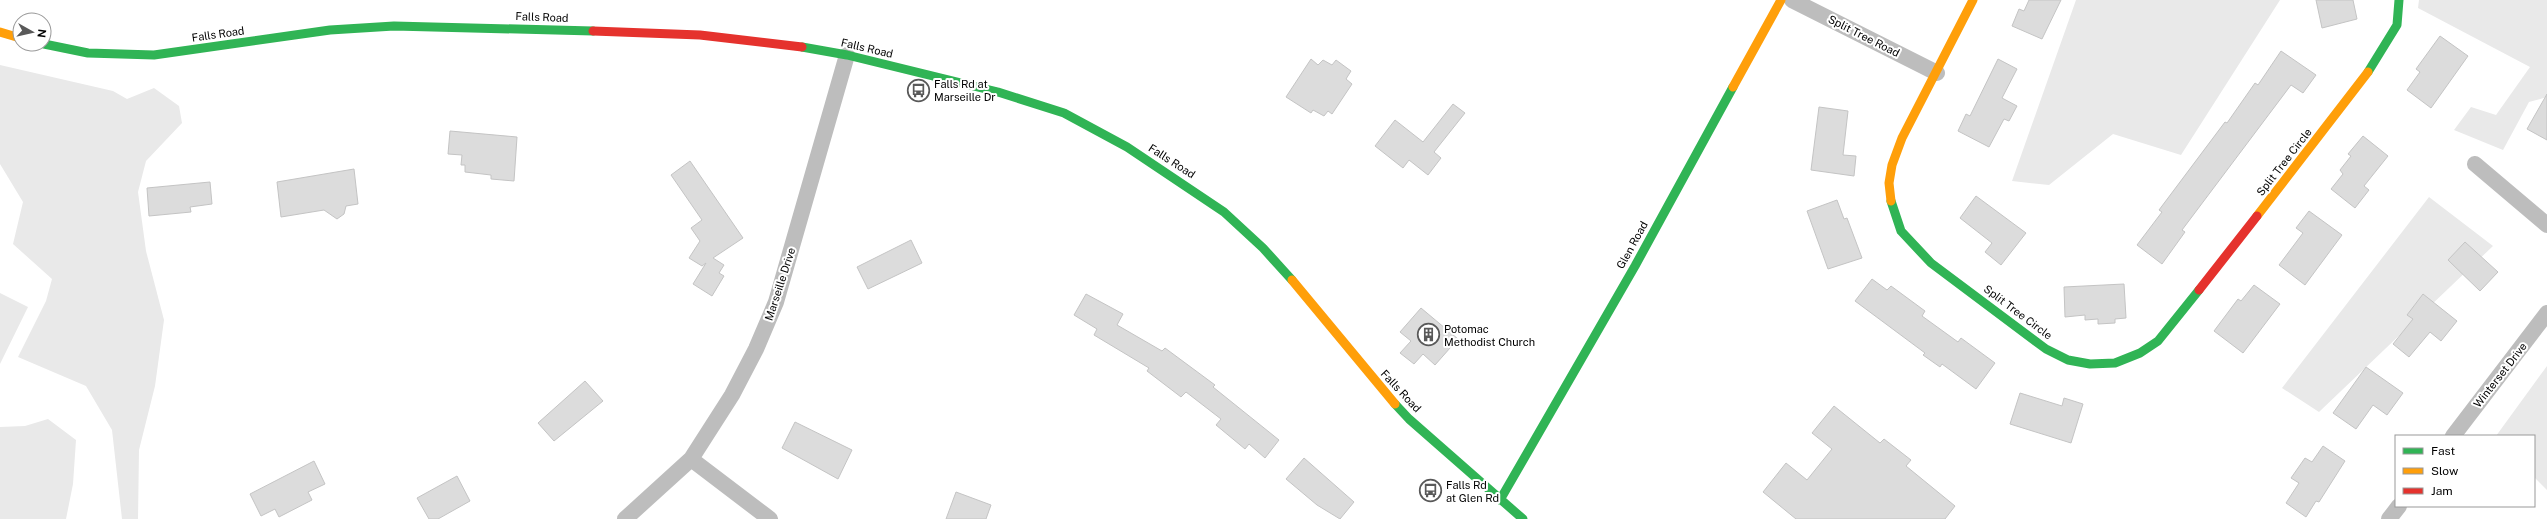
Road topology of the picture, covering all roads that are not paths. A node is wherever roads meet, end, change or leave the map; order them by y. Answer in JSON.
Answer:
{"nodes":[{"id":1,"x":1781,"y":0,"type":"edge"},
{"id":2,"x":1792,"y":0,"type":"edge"},
{"id":3,"x":1973,"y":0,"type":"edge"},
{"id":4,"x":2399,"y":0,"type":"edge"},
{"id":5,"x":0,"y":32,"type":"edge"},
{"id":6,"x":12,"y":36,"type":"edge"},
{"id":7,"x":52,"y":46,"type":"edge"},
{"id":8,"x":847,"y":55,"type":"junction"},
{"id":9,"x":1937,"y":73,"type":"junction"},
{"id":10,"x":2475,"y":164,"type":"dead end"},
{"id":11,"x":2547,"y":225,"type":"edge"},
{"id":12,"x":2547,"y":313,"type":"edge"},
{"id":13,"x":2454,"y":435,"type":"edge"},
{"id":14,"x":691,"y":459,"type":"junction"},
{"id":15,"x":1500,"y":500,"type":"junction"},
{"id":16,"x":2398,"y":507,"type":"edge"},
{"id":17,"x":625,"y":519,"type":"edge"},
{"id":18,"x":770,"y":519,"type":"edge"},
{"id":19,"x":1523,"y":519,"type":"edge"},
{"id":20,"x":2389,"y":519,"type":"edge"}],
"edges":[{"from":1,"to":15,"type":"main road","name":"Glen Road"},
{"from":2,"to":9,"type":"street","name":"Split Tree Road"},
{"from":3,"to":9,"type":"main road","name":"Split Tree Circle"},
{"from":4,"to":9,"type":"main road","name":"Split Tree Circle"},
{"from":5,"to":6,"type":"main road"},
{"from":7,"to":8,"type":"main road","name":"Falls Road"},
{"from":8,"to":14,"type":"street","name":"Marseille Drive"},
{"from":8,"to":15,"type":"main road","name":"Falls Road"},
{"from":10,"to":11,"type":"street"},
{"from":12,"to":13,"type":"street","name":"Winterset Drive"},
{"from":14,"to":17,"type":"street","name":"Marseille Drive"},
{"from":14,"to":18,"type":"street"},
{"from":15,"to":19,"type":"main road","name":"Falls Road"},
{"from":16,"to":20,"type":"street"}]}
